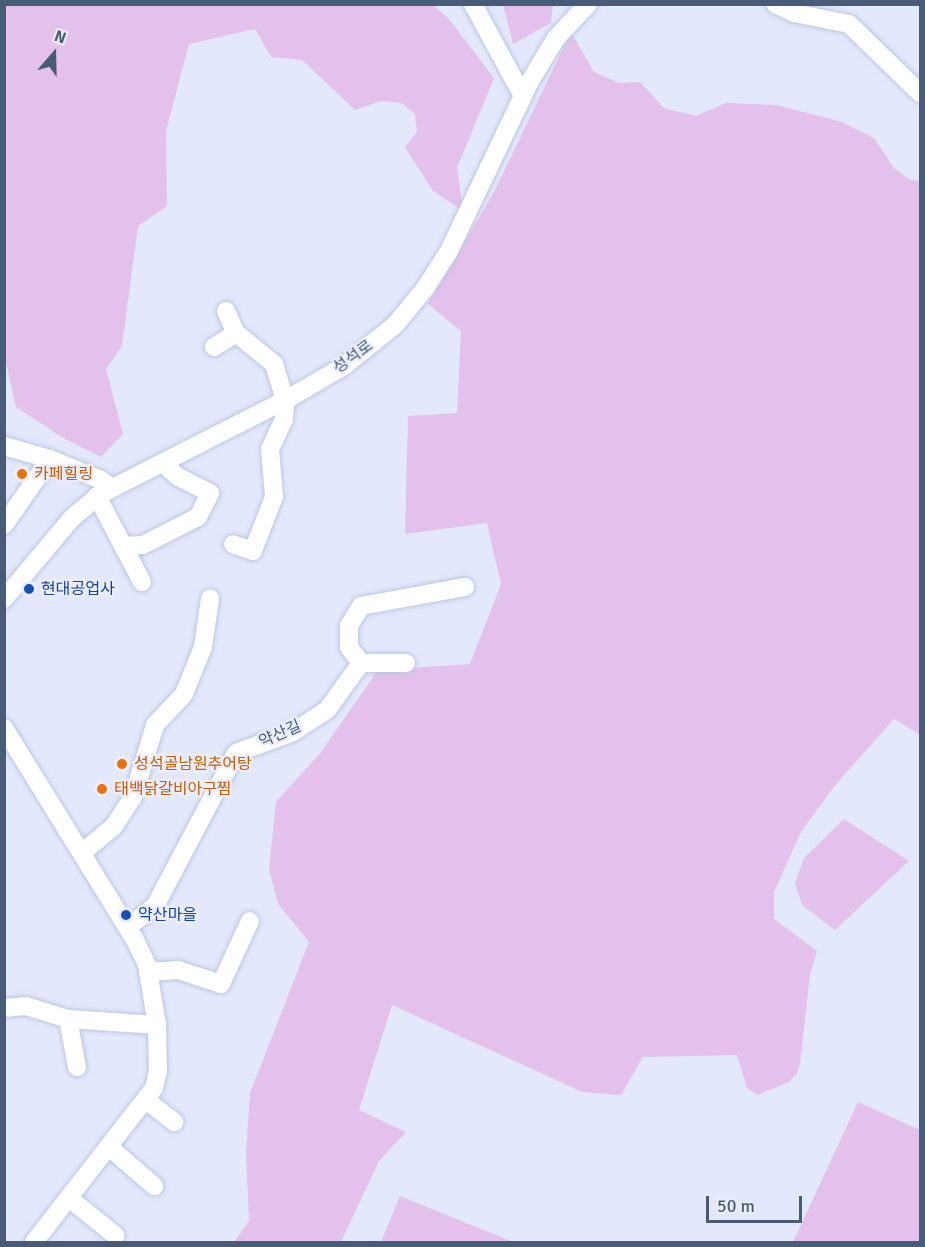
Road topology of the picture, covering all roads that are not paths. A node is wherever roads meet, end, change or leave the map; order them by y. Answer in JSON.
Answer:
{"nodes":[{"id":1,"x":473,"y":4,"type":"edge"},
{"id":2,"x":588,"y":4,"type":"edge"},
{"id":3,"x":775,"y":4,"type":"edge"},
{"id":4,"x":921,"y":93,"type":"edge"},
{"id":5,"x":523,"y":96,"type":"junction"},
{"id":6,"x":226,"y":311,"type":"dead end"},
{"id":7,"x":236,"y":333,"type":"junction"},
{"id":8,"x":214,"y":347,"type":"dead end"},
{"id":9,"x":285,"y":401,"type":"junction"},
{"id":10,"x":4,"y":446,"type":"edge"},
{"id":11,"x":50,"y":459,"type":"junction"},
{"id":12,"x":162,"y":463,"type":"junction"},
{"id":13,"x":105,"y":492,"type":"junction"},
{"id":14,"x":4,"y":525,"type":"edge"},
{"id":15,"x":233,"y":544,"type":"dead end"},
{"id":16,"x":123,"y":546,"type":"junction"},
{"id":17,"x":142,"y":582,"type":"dead end"},
{"id":18,"x":465,"y":587,"type":"dead end"},
{"id":19,"x":4,"y":598,"type":"edge"},
{"id":20,"x":210,"y":598,"type":"dead end"},
{"id":21,"x":362,"y":663,"type":"junction"},
{"id":22,"x":406,"y":663,"type":"dead end"},
{"id":23,"x":4,"y":728,"type":"edge"},
{"id":24,"x":83,"y":852,"type":"junction"},
{"id":25,"x":250,"y":921,"type":"dead end"},
{"id":26,"x":128,"y":927,"type":"junction"},
{"id":27,"x":148,"y":972,"type":"junction"},
{"id":28,"x":4,"y":1008,"type":"edge"},
{"id":29,"x":68,"y":1018,"type":"junction"},
{"id":30,"x":157,"y":1025,"type":"junction"},
{"id":31,"x":77,"y":1067,"type":"dead end"},
{"id":32,"x":146,"y":1100,"type":"junction"},
{"id":33,"x":174,"y":1122,"type":"dead end"},
{"id":34,"x":110,"y":1147,"type":"junction"},
{"id":35,"x":154,"y":1186,"type":"dead end"},
{"id":36,"x":69,"y":1198,"type":"junction"},
{"id":37,"x":116,"y":1236,"type":"dead end"},
{"id":38,"x":34,"y":1242,"type":"edge"}],
"edges":[{"from":1,"to":5,"type":"street"},
{"from":2,"to":5,"type":"street","name":"성석로"},
{"from":3,"to":4,"type":"street"},
{"from":5,"to":9,"type":"street","name":"성석로"},
{"from":6,"to":7,"type":"street"},
{"from":7,"to":8,"type":"street"},
{"from":7,"to":9,"type":"street"},
{"from":9,"to":12,"type":"street","name":"성석로"},
{"from":9,"to":15,"type":"street"},
{"from":10,"to":11,"type":"street"},
{"from":11,"to":13,"type":"street"},
{"from":11,"to":14,"type":"street"},
{"from":12,"to":13,"type":"street","name":"성석로"},
{"from":12,"to":16,"type":"street"},
{"from":13,"to":16,"type":"street"},
{"from":13,"to":19,"type":"street","name":"성석로"},
{"from":16,"to":17,"type":"street"},
{"from":18,"to":21,"type":"street"},
{"from":20,"to":24,"type":"street"},
{"from":21,"to":22,"type":"street"},
{"from":21,"to":26,"type":"street","name":"약산길"},
{"from":23,"to":24,"type":"street"},
{"from":24,"to":26,"type":"street"},
{"from":25,"to":27,"type":"street"},
{"from":26,"to":27,"type":"street"},
{"from":27,"to":30,"type":"street"},
{"from":28,"to":29,"type":"street"},
{"from":29,"to":30,"type":"street"},
{"from":29,"to":31,"type":"street"},
{"from":30,"to":32,"type":"street"},
{"from":32,"to":33,"type":"street"},
{"from":32,"to":34,"type":"street"},
{"from":34,"to":35,"type":"street"},
{"from":34,"to":36,"type":"street"},
{"from":36,"to":37,"type":"street"},
{"from":36,"to":38,"type":"street"}]}
